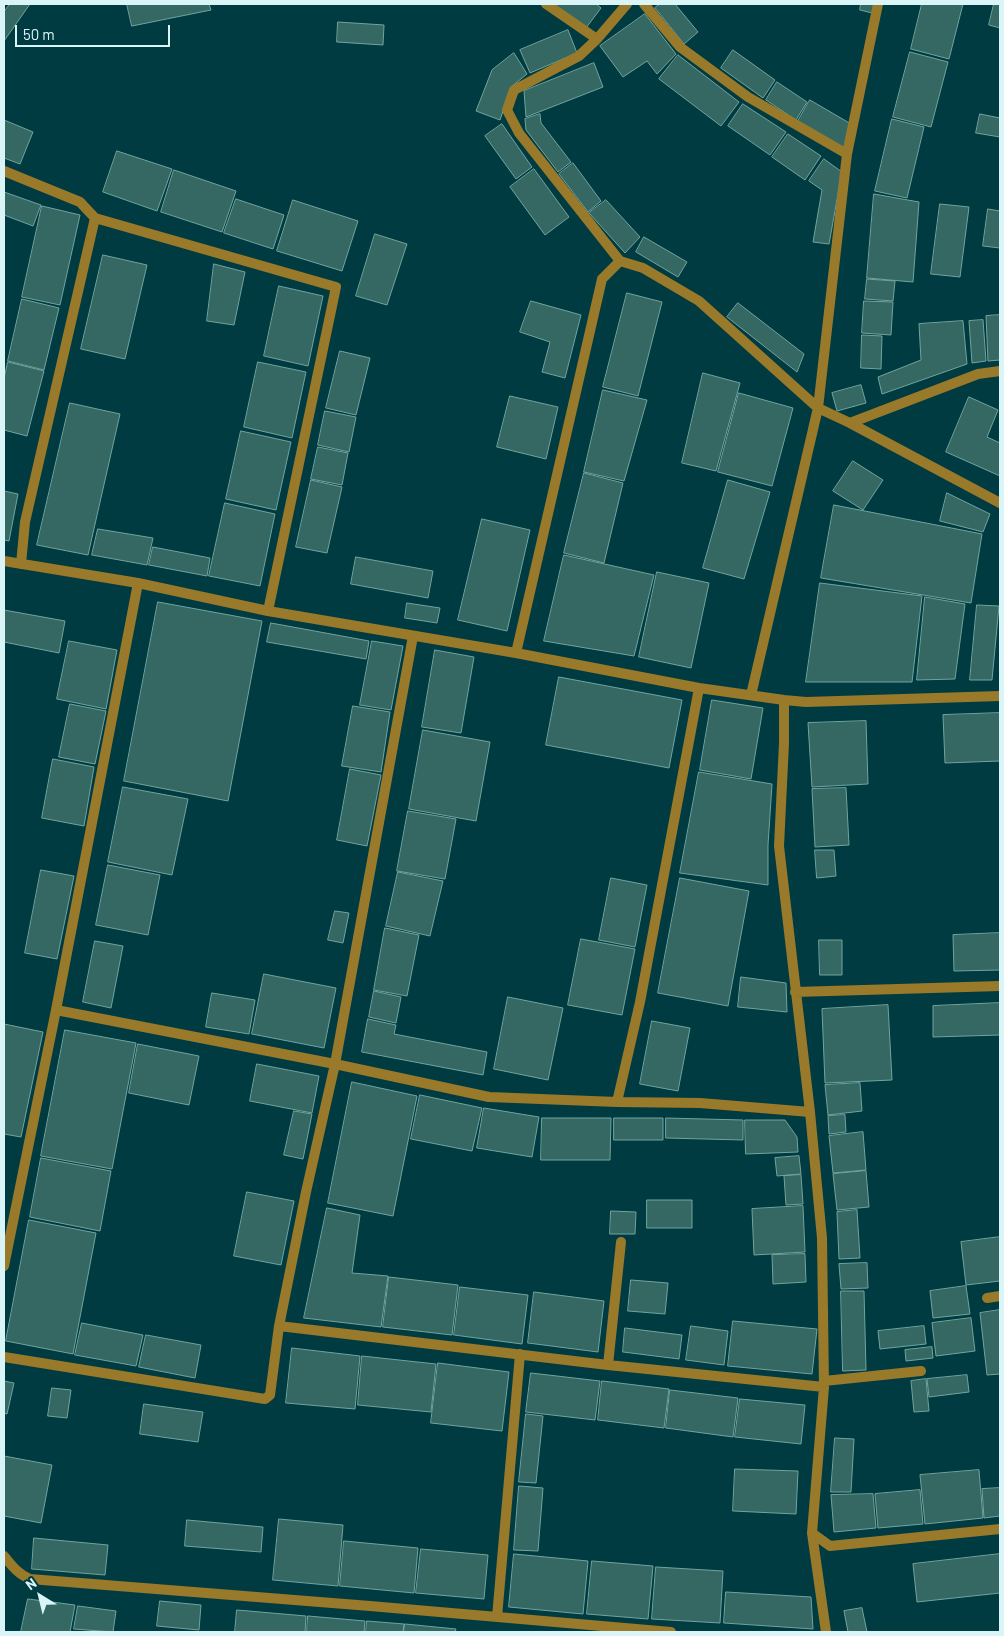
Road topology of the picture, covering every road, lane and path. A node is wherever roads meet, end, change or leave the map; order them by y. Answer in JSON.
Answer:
{"nodes":[{"id":1,"x":546,"y":4,"type":"edge"},
{"id":2,"x":627,"y":4,"type":"edge"},
{"id":3,"x":644,"y":4,"type":"edge"},
{"id":4,"x":878,"y":4,"type":"edge"},
{"id":5,"x":597,"y":39,"type":"junction"},
{"id":6,"x":847,"y":154,"type":"junction"},
{"id":7,"x":4,"y":171,"type":"edge"},
{"id":8,"x":95,"y":218,"type":"junction"},
{"id":9,"x":620,"y":261,"type":"junction"},
{"id":10,"x":1000,"y":371,"type":"edge"},
{"id":11,"x":818,"y":408,"type":"junction"},
{"id":12,"x":850,"y":423,"type":"junction"},
{"id":13,"x":1000,"y":503,"type":"edge"},
{"id":14,"x":4,"y":561,"type":"edge"},
{"id":15,"x":20,"y":564,"type":"junction"},
{"id":16,"x":138,"y":583,"type":"junction"},
{"id":17,"x":268,"y":611,"type":"junction"},
{"id":18,"x":412,"y":636,"type":"junction"},
{"id":19,"x":516,"y":653,"type":"junction"},
{"id":20,"x":699,"y":688,"type":"junction"},
{"id":21,"x":751,"y":694,"type":"junction"},
{"id":22,"x":1000,"y":696,"type":"edge"},
{"id":23,"x":784,"y":700,"type":"junction"},
{"id":24,"x":1000,"y":986,"type":"edge"},
{"id":25,"x":796,"y":992,"type":"junction"},
{"id":26,"x":56,"y":1010,"type":"junction"},
{"id":27,"x":335,"y":1064,"type":"junction"},
{"id":28,"x":616,"y":1102,"type":"junction"},
{"id":29,"x":810,"y":1112,"type":"junction"},
{"id":30,"x":621,"y":1242,"type":"dead end"},
{"id":31,"x":4,"y":1266,"type":"edge"},
{"id":32,"x":1000,"y":1296,"type":"edge"},
{"id":33,"x":987,"y":1298,"type":"dead end"},
{"id":34,"x":279,"y":1326,"type":"junction"},
{"id":35,"x":520,"y":1354,"type":"junction"},
{"id":36,"x":4,"y":1357,"type":"edge"},
{"id":37,"x":608,"y":1365,"type":"junction"},
{"id":38,"x":921,"y":1371,"type":"dead end"},
{"id":39,"x":824,"y":1384,"type":"junction"},
{"id":40,"x":1000,"y":1529,"type":"edge"},
{"id":41,"x":812,"y":1533,"type":"junction"},
{"id":42,"x":4,"y":1556,"type":"edge"},
{"id":43,"x":497,"y":1617,"type":"junction"},
{"id":44,"x":671,"y":1632,"type":"edge"},
{"id":45,"x":826,"y":1632,"type":"edge"}],
"edges":[{"from":1,"to":5,"type":"street"},
{"from":2,"to":5,"type":"street"},
{"from":3,"to":6,"type":"street"},
{"from":4,"to":6,"type":"street"},
{"from":5,"to":9,"type":"street"},
{"from":6,"to":11,"type":"street"},
{"from":7,"to":8,"type":"street"},
{"from":8,"to":15,"type":"street"},
{"from":8,"to":17,"type":"street"},
{"from":9,"to":11,"type":"street"},
{"from":9,"to":19,"type":"street"},
{"from":10,"to":12,"type":"street"},
{"from":11,"to":12,"type":"street"},
{"from":11,"to":21,"type":"street"},
{"from":12,"to":13,"type":"street"},
{"from":14,"to":15,"type":"street"},
{"from":15,"to":16,"type":"street"},
{"from":16,"to":17,"type":"street"},
{"from":16,"to":26,"type":"street"},
{"from":17,"to":18,"type":"street"},
{"from":18,"to":19,"type":"street"},
{"from":18,"to":27,"type":"street"},
{"from":19,"to":20,"type":"street"},
{"from":20,"to":21,"type":"street"},
{"from":20,"to":28,"type":"street"},
{"from":21,"to":23,"type":"street"},
{"from":22,"to":23,"type":"street"},
{"from":23,"to":25,"type":"street"},
{"from":24,"to":25,"type":"street"},
{"from":25,"to":29,"type":"street"},
{"from":26,"to":27,"type":"street"},
{"from":26,"to":31,"type":"street"},
{"from":27,"to":28,"type":"street"},
{"from":27,"to":34,"type":"street"},
{"from":28,"to":29,"type":"street"},
{"from":29,"to":39,"type":"street"},
{"from":30,"to":37,"type":"street"},
{"from":32,"to":33,"type":"street"},
{"from":34,"to":35,"type":"street"},
{"from":34,"to":36,"type":"street"},
{"from":35,"to":37,"type":"street"},
{"from":35,"to":43,"type":"street"},
{"from":37,"to":39,"type":"street"},
{"from":38,"to":39,"type":"street"},
{"from":39,"to":41,"type":"street"},
{"from":40,"to":41,"type":"street"},
{"from":41,"to":45,"type":"street"},
{"from":42,"to":43,"type":"street"},
{"from":43,"to":44,"type":"street"}]}
